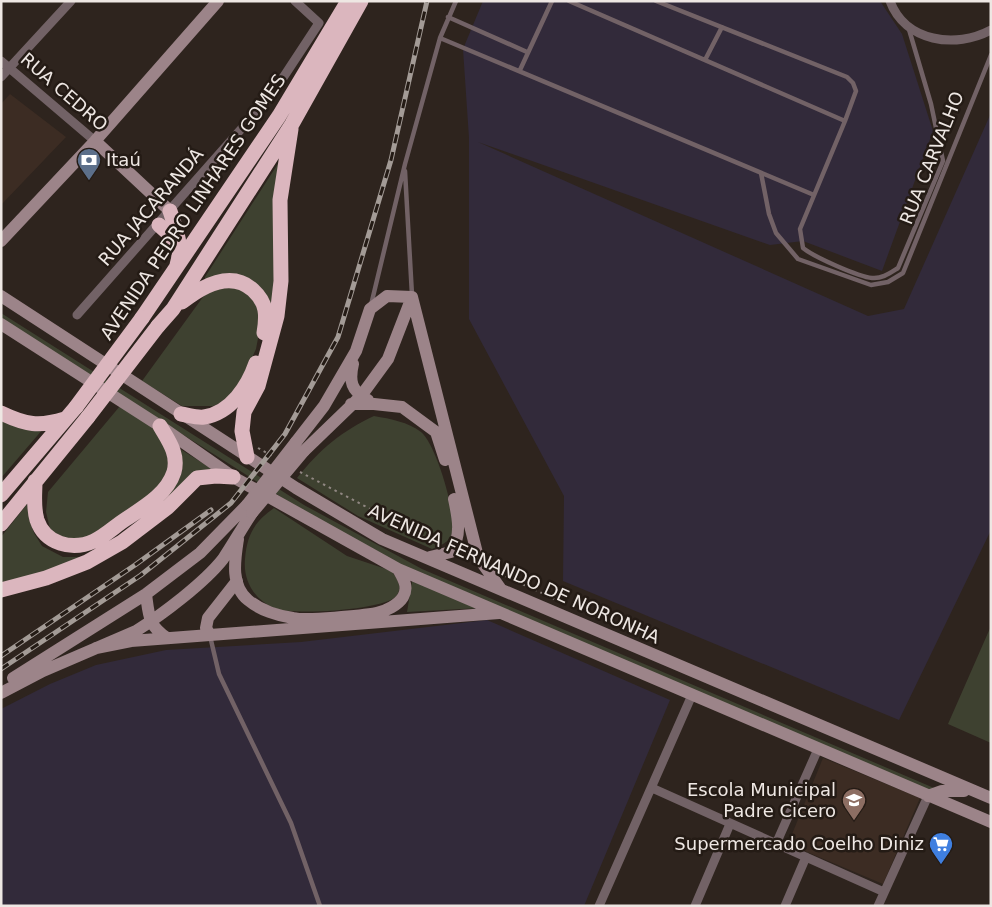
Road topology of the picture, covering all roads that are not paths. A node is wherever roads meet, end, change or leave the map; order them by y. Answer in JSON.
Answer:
{"nodes":[{"id":1,"x":71,"y":1,"type":"edge"},
{"id":2,"x":218,"y":1,"type":"edge"},
{"id":3,"x":295,"y":1,"type":"edge"},
{"id":4,"x":348,"y":1,"type":"edge"},
{"id":5,"x":361,"y":1,"type":"edge"},
{"id":6,"x":456,"y":1,"type":"edge"},
{"id":7,"x":552,"y":1,"type":"edge"},
{"id":8,"x":570,"y":1,"type":"edge"},
{"id":9,"x":656,"y":1,"type":"edge"},
{"id":10,"x":890,"y":2,"type":"edge"},
{"id":11,"x":448,"y":18,"type":"junction"},
{"id":12,"x":908,"y":25,"type":"junction"},
{"id":13,"x":722,"y":27,"type":"junction"},
{"id":14,"x":991,"y":30,"type":"edge"},
{"id":15,"x":440,"y":38,"type":"junction"},
{"id":16,"x":527,"y":52,"type":"junction"},
{"id":17,"x":991,"y":56,"type":"edge"},
{"id":18,"x":705,"y":60,"type":"junction"},
{"id":19,"x":1,"y":61,"type":"edge"},
{"id":20,"x":9,"y":68,"type":"junction"},
{"id":21,"x":520,"y":70,"type":"junction"},
{"id":22,"x":1,"y":77,"type":"edge"},
{"id":23,"x":845,"y":121,"type":"junction"},
{"id":24,"x":292,"y":124,"type":"junction"},
{"id":25,"x":95,"y":141,"type":"junction"},
{"id":26,"x":405,"y":164,"type":"junction"},
{"id":27,"x":761,"y":173,"type":"junction"},
{"id":28,"x":814,"y":195,"type":"junction"},
{"id":29,"x":170,"y":211,"type":"junction"},
{"id":30,"x":159,"y":225,"type":"junction"},
{"id":31,"x":1,"y":240,"type":"edge"},
{"id":32,"x":180,"y":256,"type":"junction"},
{"id":33,"x":172,"y":276,"type":"junction"},
{"id":34,"x":1,"y":296,"type":"edge"},
{"id":35,"x":412,"y":297,"type":"junction"},
{"id":36,"x":173,"y":309,"type":"junction"},
{"id":37,"x":370,"y":309,"type":"junction"},
{"id":38,"x":77,"y":315,"type":"dead end"},
{"id":39,"x":1,"y":324,"type":"edge"},
{"id":40,"x":356,"y":351,"type":"junction"},
{"id":41,"x":356,"y":400,"type":"junction"},
{"id":42,"x":1,"y":413,"type":"edge"},
{"id":43,"x":181,"y":414,"type":"junction"},
{"id":44,"x":65,"y":419,"type":"junction"},
{"id":45,"x":160,"y":426,"type":"junction"},
{"id":46,"x":300,"y":447,"type":"junction"},
{"id":47,"x":247,"y":457,"type":"junction"},
{"id":48,"x":234,"y":477,"type":"junction"},
{"id":49,"x":36,"y":482,"type":"junction"},
{"id":50,"x":1,"y":495,"type":"edge"},
{"id":51,"x":250,"y":509,"type":"junction"},
{"id":52,"x":1,"y":524,"type":"edge"},
{"id":53,"x":240,"y":530,"type":"junction"},
{"id":54,"x":200,"y":553,"type":"junction"},
{"id":55,"x":430,"y":557,"type":"junction"},
{"id":56,"x":222,"y":560,"type":"junction"},
{"id":57,"x":398,"y":569,"type":"junction"},
{"id":58,"x":236,"y":577,"type":"junction"},
{"id":59,"x":1,"y":590,"type":"edge"},
{"id":60,"x":502,"y":590,"type":"junction"},
{"id":61,"x":146,"y":594,"type":"junction"},
{"id":62,"x":504,"y":613,"type":"junction"},
{"id":63,"x":150,"y":622,"type":"junction"},
{"id":64,"x":210,"y":634,"type":"junction"},
{"id":65,"x":167,"y":638,"type":"junction"},
{"id":66,"x":96,"y":648,"type":"junction"},
{"id":67,"x":1,"y":687,"type":"edge"},
{"id":68,"x":1,"y":693,"type":"edge"},
{"id":69,"x":692,"y":695,"type":"junction"},
{"id":70,"x":818,"y":749,"type":"junction"},
{"id":71,"x":652,"y":788,"type":"junction"},
{"id":72,"x":972,"y":791,"type":"junction"},
{"id":73,"x":928,"y":796,"type":"junction"},
{"id":74,"x":991,"y":798,"type":"edge"},
{"id":75,"x":991,"y":822,"type":"edge"},
{"id":76,"x":730,"y":824,"type":"junction"},
{"id":77,"x":776,"y":844,"type":"junction"},
{"id":78,"x":806,"y":857,"type":"junction"},
{"id":79,"x":884,"y":892,"type":"junction"},
{"id":80,"x":320,"y":906,"type":"edge"},
{"id":81,"x":599,"y":906,"type":"edge"},
{"id":82,"x":695,"y":906,"type":"edge"},
{"id":83,"x":785,"y":906,"type":"edge"},
{"id":84,"x":878,"y":906,"type":"edge"}],
"edges":[{"from":1,"to":20,"type":"street"},
{"from":2,"to":25,"type":"main road"},
{"from":3,"to":29,"type":"street","name":"RUA JACARANDÁ"},
{"from":4,"to":33,"type":"highway","name":"AVENIDA PEDRO LINHARES GOMES"},
{"from":5,"to":24,"type":"highway","name":"AVENIDA PEDRO LINHARES GOMES"},
{"from":6,"to":11,"type":"lane"},
{"from":7,"to":16,"type":"lane"},
{"from":8,"to":18,"type":"lane"},
{"from":9,"to":13,"type":"lane"},
{"from":10,"to":12,"type":"street"},
{"from":11,"to":15,"type":"lane"},
{"from":11,"to":16,"type":"lane"},
{"from":12,"to":14,"type":"street"},
{"from":12,"to":28,"type":"lane"},
{"from":13,"to":18,"type":"lane"},
{"from":13,"to":23,"type":"lane"},
{"from":15,"to":21,"type":"lane"},
{"from":15,"to":26,"type":"lane"},
{"from":16,"to":21,"type":"lane"},
{"from":17,"to":27,"type":"lane","name":"RUA CARVALHO"},
{"from":18,"to":23,"type":"lane"},
{"from":19,"to":20,"type":"street","name":"RUA CEDRO"},
{"from":20,"to":22,"type":"street"},
{"from":20,"to":25,"type":"street","name":"RUA CEDRO"},
{"from":21,"to":27,"type":"lane"},
{"from":23,"to":28,"type":"lane"},
{"from":24,"to":36,"type":"highway","name":"AVENIDA PEDRO LINHARES GOMES"},
{"from":24,"to":47,"type":"highway"},
{"from":25,"to":29,"type":"main road","name":"RUA CEDRO"},
{"from":25,"to":31,"type":"main road"},
{"from":26,"to":35,"type":"lane"},
{"from":26,"to":37,"type":"lane"},
{"from":27,"to":28,"type":"lane"},
{"from":29,"to":30,"type":"street","name":"RUA JACARANDÁ"},
{"from":29,"to":32,"type":"highway"},
{"from":30,"to":32,"type":"highway"},
{"from":30,"to":38,"type":"street","name":"RUA JACARANDÁ"},
{"from":32,"to":33,"type":"highway"},
{"from":33,"to":44,"type":"highway","name":"AVENIDA PEDRO LINHARES GOMES","bridge":true},
{"from":34,"to":43,"type":"main road","name":"AVENIDA FERNANDO DE NORONHA"},
{"from":35,"to":37,"type":"main road"},
{"from":35,"to":41,"type":"main road"},
{"from":35,"to":60,"type":"main road"},
{"from":36,"to":43,"type":"highway"},
{"from":36,"to":49,"type":"highway","name":"AVENIDA PEDRO LINHARES GOMES","bridge":true},
{"from":37,"to":40,"type":"main road"},
{"from":39,"to":45,"type":"main road"},
{"from":40,"to":41,"type":"main road"},
{"from":40,"to":46,"type":"main road"},
{"from":41,"to":46,"type":"main road"},
{"from":41,"to":55,"type":"main road"},
{"from":42,"to":44,"type":"highway"},
{"from":43,"to":47,"type":"main road","name":"AVENIDA FERNANDO DE NORONHA"},
{"from":44,"to":50,"type":"highway","name":"AVENIDA PEDRO LINHARES GOMES"},
{"from":45,"to":48,"type":"main road"},
{"from":45,"to":49,"type":"highway"},
{"from":46,"to":51,"type":"main road","bridge":true},
{"from":47,"to":55,"type":"main road","name":"AVENIDA FERNANDO DE NORONHA"},
{"from":48,"to":57,"type":"main road"},
{"from":48,"to":59,"type":"highway"},
{"from":49,"to":52,"type":"highway","name":"AVENIDA PEDRO LINHARES GOMES"},
{"from":51,"to":53,"type":"main road"},
{"from":51,"to":54,"type":"main road"},
{"from":53,"to":56,"type":"main road"},
{"from":53,"to":58,"type":"main road"},
{"from":54,"to":56,"type":"main road"},
{"from":54,"to":61,"type":"main road"},
{"from":55,"to":60,"type":"main road","name":"AVENIDA FERNANDO DE NORONHA"},
{"from":56,"to":58,"type":"main road"},
{"from":56,"to":63,"type":"main road"},
{"from":57,"to":58,"type":"main road"},
{"from":57,"to":62,"type":"main road"},
{"from":58,"to":64,"type":"main road"},
{"from":60,"to":72,"type":"main road","name":"AVENIDA FERNANDO DE NORONHA"},
{"from":61,"to":63,"type":"main road"},
{"from":61,"to":67,"type":"main road"},
{"from":62,"to":64,"type":"main road"},
{"from":62,"to":69,"type":"main road"},
{"from":63,"to":65,"type":"main road"},
{"from":63,"to":66,"type":"main road"},
{"from":64,"to":65,"type":"main road"},
{"from":64,"to":80,"type":"lane"},
{"from":65,"to":66,"type":"main road"},
{"from":66,"to":68,"type":"main road"},
{"from":69,"to":70,"type":"main road"},
{"from":69,"to":71,"type":"street"},
{"from":70,"to":73,"type":"main road"},
{"from":70,"to":77,"type":"street"},
{"from":71,"to":76,"type":"street"},
{"from":71,"to":81,"type":"street"},
{"from":72,"to":73,"type":"main road"},
{"from":72,"to":74,"type":"main road","name":"AVENIDA FERNANDO DE NORONHA"},
{"from":73,"to":75,"type":"main road"},
{"from":73,"to":79,"type":"street"},
{"from":76,"to":77,"type":"street"},
{"from":76,"to":82,"type":"street"},
{"from":77,"to":78,"type":"street"},
{"from":78,"to":79,"type":"street"},
{"from":78,"to":83,"type":"street"},
{"from":79,"to":84,"type":"street"}]}
